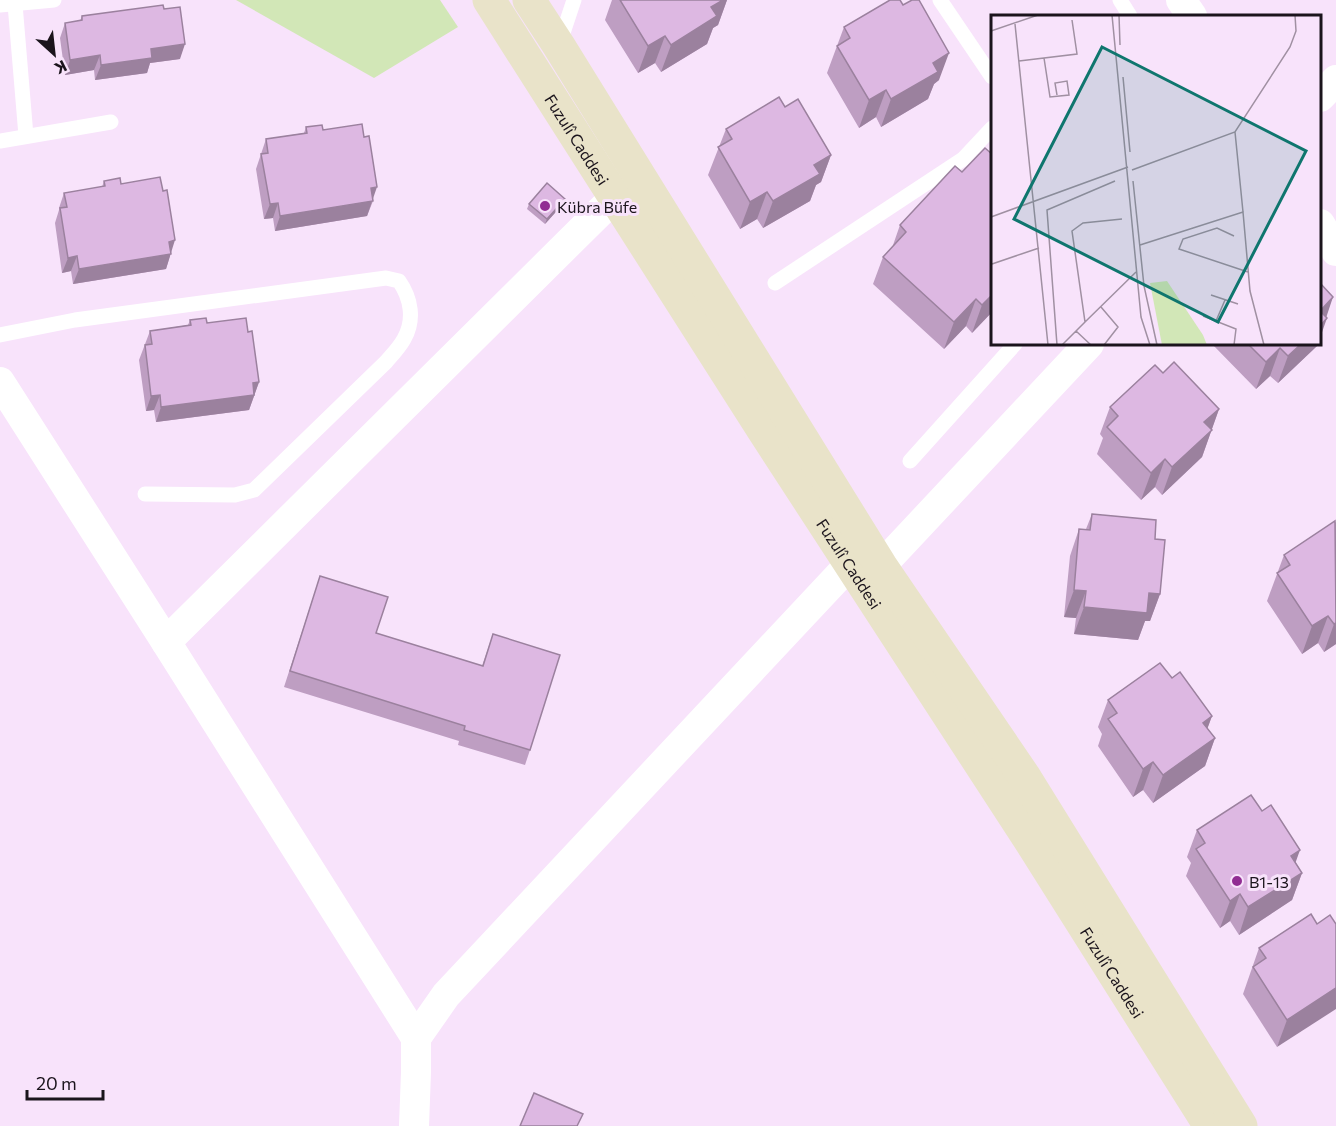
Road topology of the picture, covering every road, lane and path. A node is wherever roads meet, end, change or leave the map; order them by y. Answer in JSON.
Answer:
{"nodes":[{"id":1,"x":54,"y":0,"type":"edge"},
{"id":2,"x":489,"y":0,"type":"edge"},
{"id":3,"x":529,"y":0,"type":"edge"},
{"id":4,"x":574,"y":0,"type":"edge"},
{"id":5,"x":940,"y":0,"type":"edge"},
{"id":6,"x":1120,"y":0,"type":"edge"},
{"id":7,"x":1182,"y":0,"type":"edge"},
{"id":8,"x":7,"y":5,"type":"edge"},
{"id":9,"x":1129,"y":15,"type":"edge"},
{"id":10,"x":1191,"y":15,"type":"edge"},
{"id":11,"x":559,"y":46,"type":"junction"},
{"id":12,"x":991,"y":74,"type":"edge"},
{"id":13,"x":1336,"y":80,"type":"edge"},
{"id":14,"x":1321,"y":96,"type":"edge"},
{"id":15,"x":111,"y":122,"type":"dead end"},
{"id":16,"x":991,"y":130,"type":"edge"},
{"id":17,"x":26,"y":136,"type":"junction"},
{"id":18,"x":0,"y":141,"type":"edge"},
{"id":19,"x":615,"y":197,"type":"junction"},
{"id":20,"x":1321,"y":226,"type":"edge"},
{"id":21,"x":1336,"y":250,"type":"edge"},
{"id":22,"x":775,"y":283,"type":"dead end"},
{"id":23,"x":0,"y":335,"type":"edge"},
{"id":24,"x":1014,"y":345,"type":"edge"},
{"id":25,"x":1088,"y":345,"type":"edge"},
{"id":26,"x":0,"y":382,"type":"edge"},
{"id":27,"x":910,"y":461,"type":"dead end"},
{"id":28,"x":145,"y":494,"type":"dead end"},
{"id":29,"x":865,"y":565,"type":"junction"},
{"id":30,"x":166,"y":642,"type":"junction"},
{"id":31,"x":416,"y":1038,"type":"junction"},
{"id":32,"x":414,"y":1126,"type":"edge"},
{"id":33,"x":1210,"y":1126,"type":"edge"},
{"id":34,"x":1241,"y":1126,"type":"edge"}],
"edges":[{"from":1,"to":8,"type":"lane"},
{"from":2,"to":19,"type":"street","name":"Fuzulî Caddesi"},
{"from":3,"to":11,"type":"street","name":"Fuzulî Caddesi"},
{"from":4,"to":11,"type":"lane"},
{"from":5,"to":12,"type":"lane"},
{"from":6,"to":9,"type":"lane"},
{"from":7,"to":10,"type":"street"},
{"from":8,"to":17,"type":"lane"},
{"from":11,"to":29,"type":"street","name":"Fuzulî Caddesi"},
{"from":13,"to":14,"type":"street"},
{"from":15,"to":17,"type":"lane"},
{"from":16,"to":22,"type":"lane"},
{"from":17,"to":18,"type":"lane"},
{"from":19,"to":29,"type":"street","name":"Fuzulî Caddesi"},
{"from":19,"to":30,"type":"street"},
{"from":20,"to":21,"type":"street"},
{"from":23,"to":28,"type":"lane"},
{"from":24,"to":27,"type":"lane"},
{"from":25,"to":29,"type":"street"},
{"from":26,"to":30,"type":"street"},
{"from":29,"to":31,"type":"street"},
{"from":29,"to":33,"type":"street","name":"Fuzulî Caddesi"},
{"from":29,"to":34,"type":"street","name":"Fuzulî Caddesi"},
{"from":30,"to":31,"type":"street"},
{"from":31,"to":32,"type":"street"}]}
